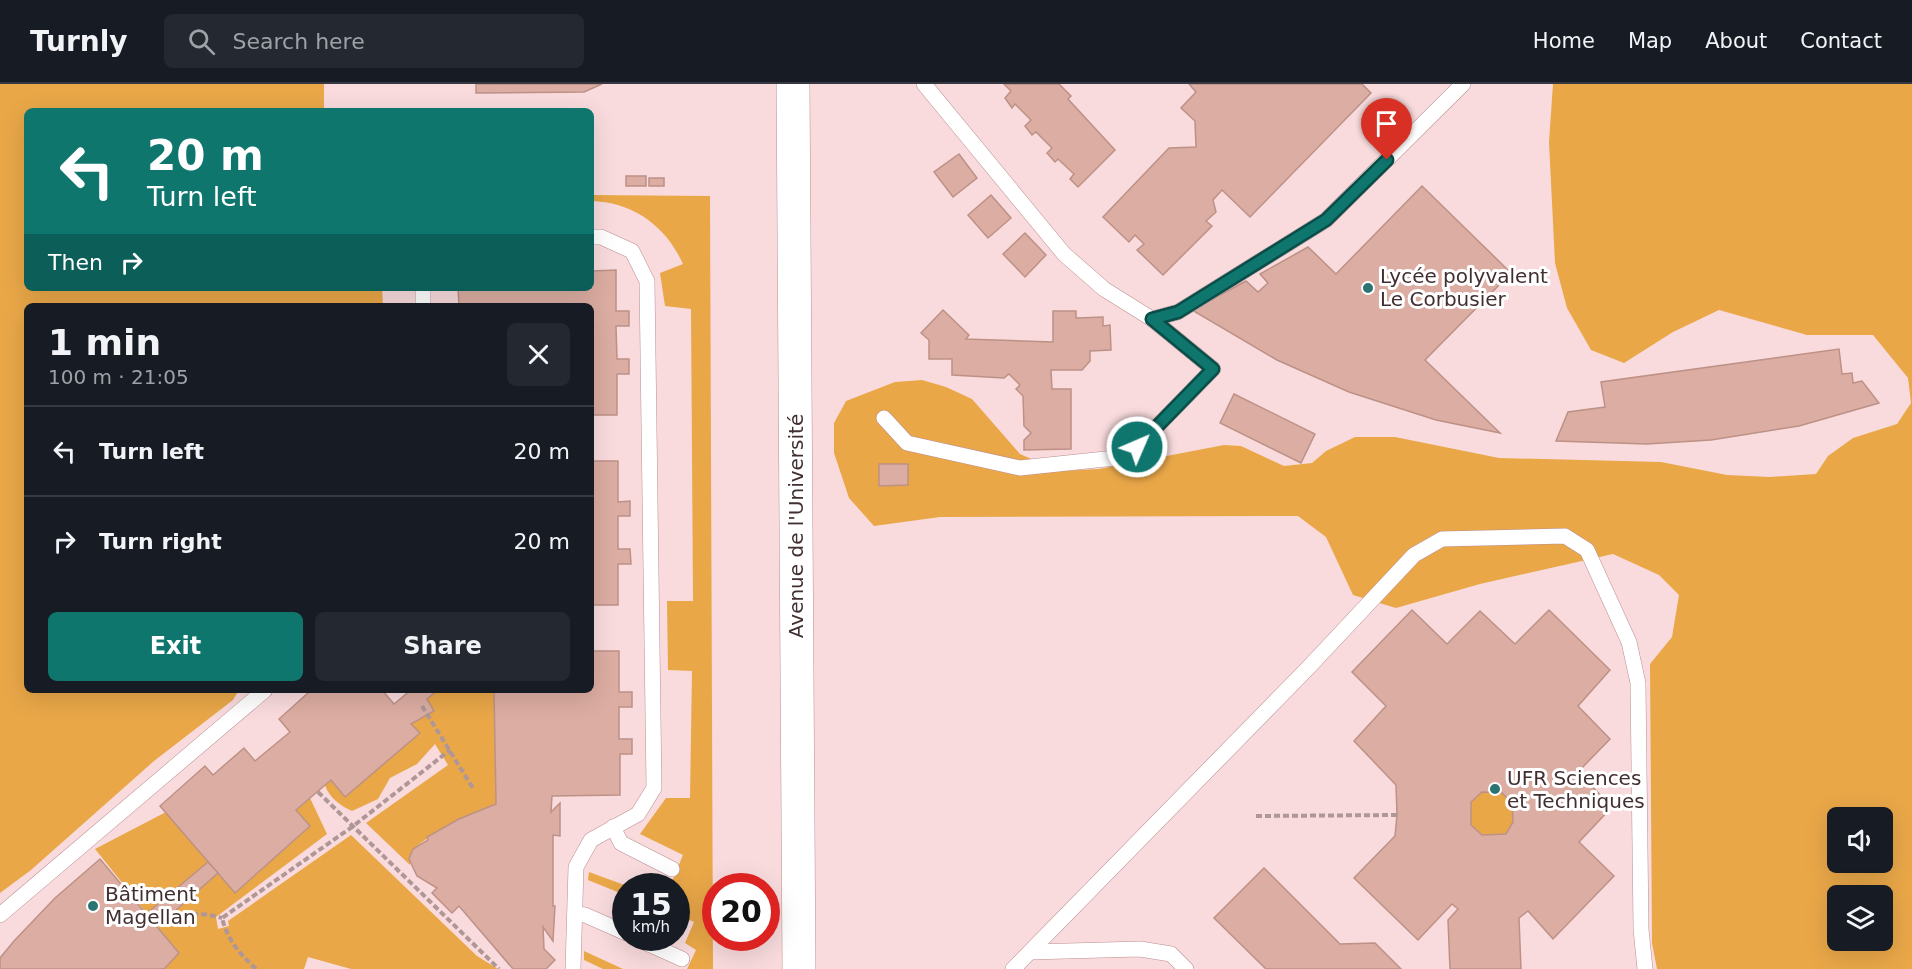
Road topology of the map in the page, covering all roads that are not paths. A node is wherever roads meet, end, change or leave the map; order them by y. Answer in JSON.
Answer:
{"nodes":[{"id":1,"x":793,"y":84,"type":"edge"},
{"id":2,"x":924,"y":84,"type":"edge"},
{"id":3,"x":1464,"y":84,"type":"edge"},
{"id":4,"x":594,"y":237,"type":"edge"},
{"id":5,"x":1152,"y":319,"type":"junction"},
{"id":6,"x":885,"y":418,"type":"dead end"},
{"id":7,"x":261,"y":693,"type":"edge"},
{"id":8,"x":613,"y":827,"type":"junction"},
{"id":9,"x":672,"y":869,"type":"dead end"},
{"id":10,"x":575,"y":914,"type":"junction"},
{"id":11,"x":0,"y":915,"type":"edge"},
{"id":12,"x":612,"y":927,"type":"edge"},
{"id":13,"x":666,"y":951,"type":"edge"},
{"id":14,"x":1030,"y":952,"type":"junction"},
{"id":15,"x":682,"y":958,"type":"dead end"},
{"id":16,"x":573,"y":969,"type":"edge"},
{"id":17,"x":799,"y":969,"type":"edge"},
{"id":18,"x":1013,"y":969,"type":"edge"},
{"id":19,"x":1186,"y":969,"type":"edge"},
{"id":20,"x":1645,"y":969,"type":"edge"}],
"edges":[{"from":1,"to":17,"type":"street","name":"Avenue de l'Université"},
{"from":2,"to":5,"type":"lane"},
{"from":3,"to":5,"type":"lane"},
{"from":4,"to":8,"type":"lane"},
{"from":5,"to":6,"type":"lane"},
{"from":7,"to":11,"type":"lane"},
{"from":8,"to":9,"type":"lane"},
{"from":8,"to":10,"type":"lane"},
{"from":10,"to":12,"type":"lane"},
{"from":10,"to":16,"type":"lane"},
{"from":13,"to":15,"type":"lane"},
{"from":14,"to":18,"type":"lane"},
{"from":14,"to":19,"type":"lane"},
{"from":14,"to":20,"type":"lane"}]}
